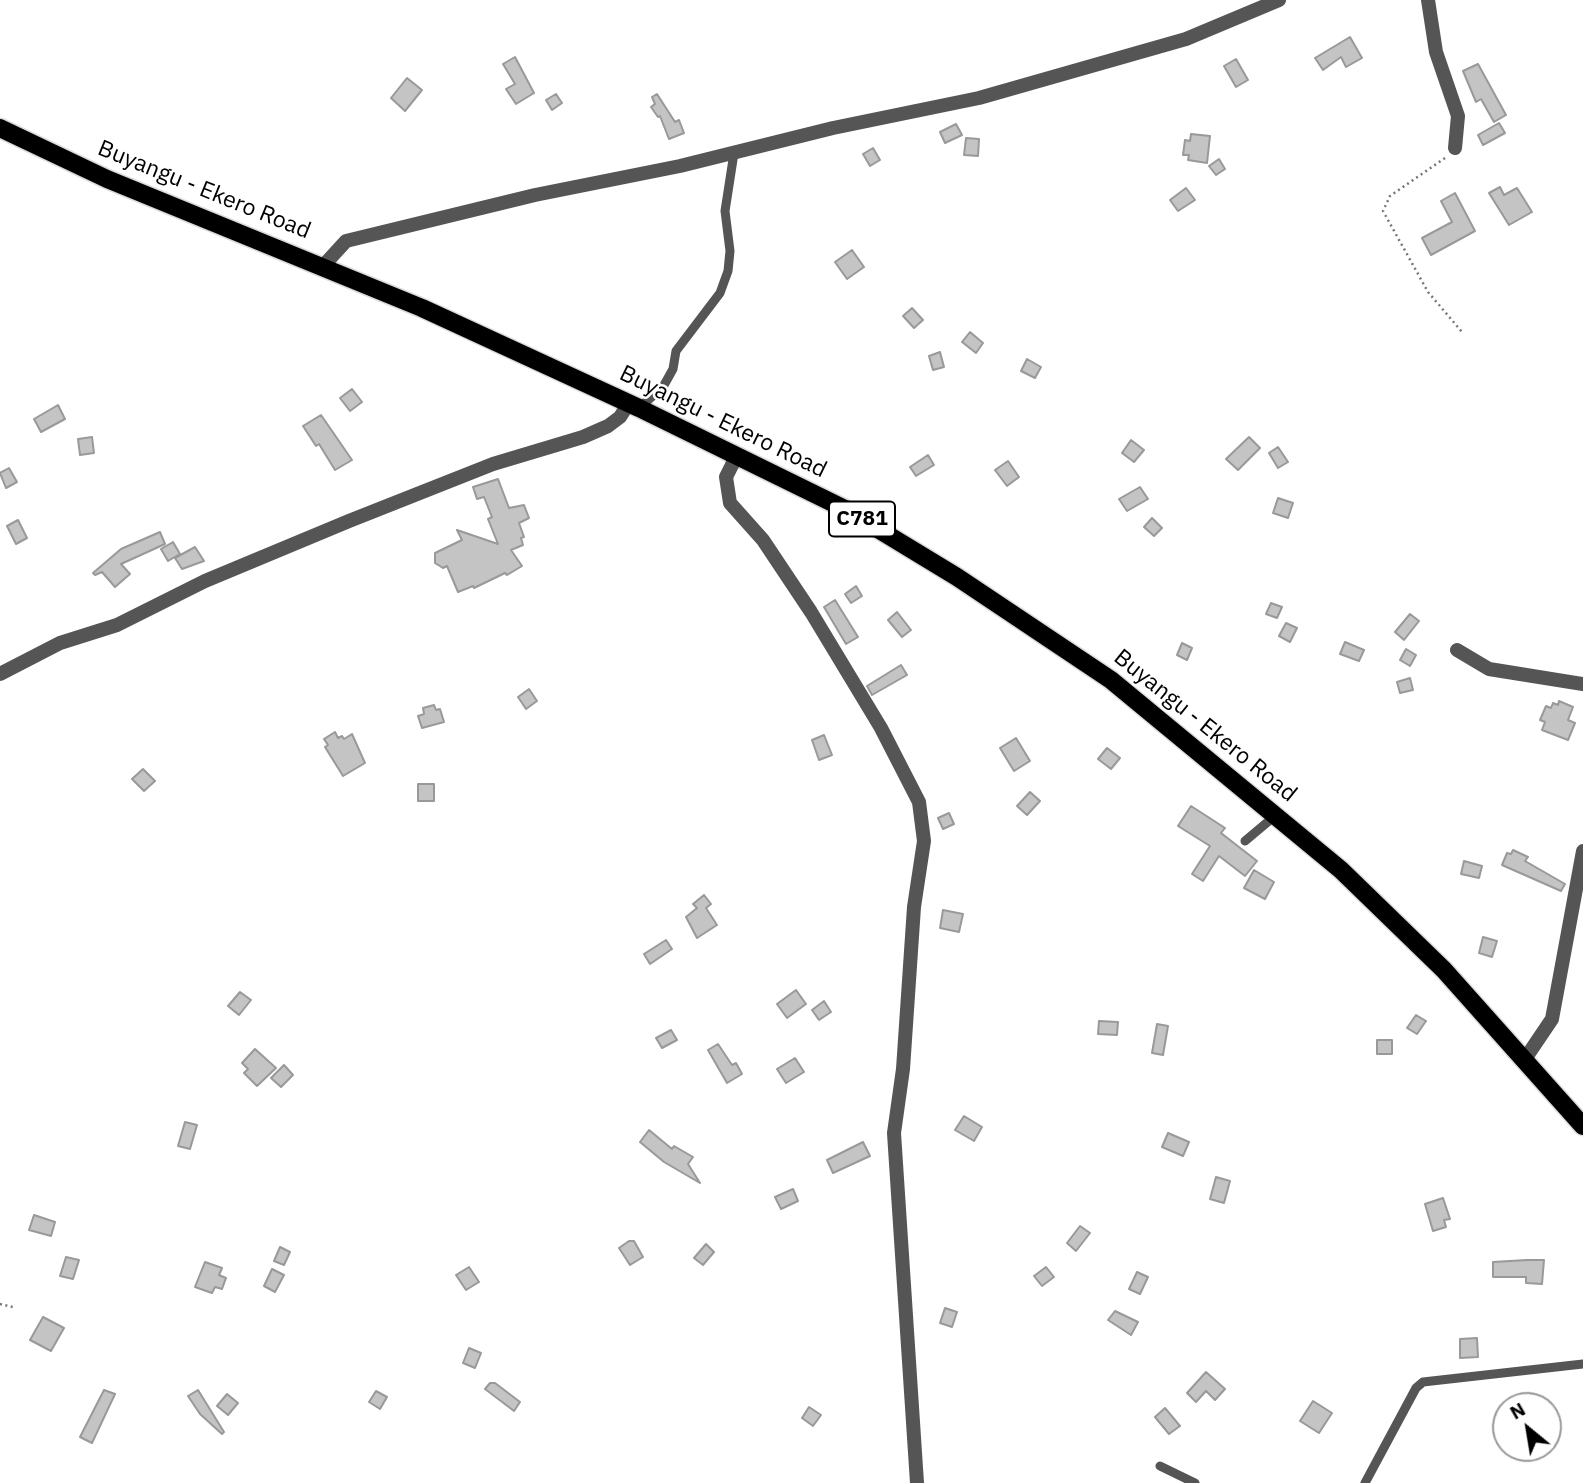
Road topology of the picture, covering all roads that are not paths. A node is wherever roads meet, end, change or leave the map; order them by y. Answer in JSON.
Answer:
{"nodes":[{"id":1,"x":1279,"y":0,"type":"edge"},
{"id":2,"x":1428,"y":0,"type":"edge"},
{"id":3,"x":0,"y":128,"type":"edge"},
{"id":4,"x":1455,"y":148,"type":"road end"},
{"id":5,"x":734,"y":153,"type":"junction"},
{"id":6,"x":324,"y":265,"type":"junction"},
{"id":7,"x":634,"y":405,"type":"junction"},
{"id":8,"x":737,"y":455,"type":"junction"},
{"id":9,"x":1457,"y":650,"type":"dead end"},
{"id":10,"x":0,"y":674,"type":"edge"},
{"id":11,"x":1583,"y":684,"type":"edge"},
{"id":12,"x":1276,"y":815,"type":"junction"},
{"id":13,"x":1245,"y":841,"type":"dead end"},
{"id":14,"x":1583,"y":851,"type":"edge"},
{"id":15,"x":1525,"y":1059,"type":"junction"},
{"id":16,"x":1583,"y":1126,"type":"edge"},
{"id":17,"x":1583,"y":1364,"type":"edge"},
{"id":18,"x":1160,"y":1466,"type":"dead end"},
{"id":19,"x":917,"y":1483,"type":"edge"},
{"id":20,"x":1195,"y":1483,"type":"edge"},
{"id":21,"x":1366,"y":1483,"type":"edge"}],
"edges":[{"from":1,"to":5,"type":"street"},
{"from":2,"to":4,"type":"street"},
{"from":3,"to":6,"type":"main road","name":"Buyangu - Ekero Road","number":"C781"},
{"from":5,"to":6,"type":"street"},
{"from":5,"to":7,"type":"lane"},
{"from":6,"to":7,"type":"main road","name":"Buyangu - Ekero Road","number":"C781"},
{"from":7,"to":8,"type":"main road","name":"Buyangu - Ekero Road","number":"C781"},
{"from":7,"to":10,"type":"street"},
{"from":8,"to":12,"type":"main road","name":"Buyangu - Ekero Road","number":"C781"},
{"from":8,"to":19,"type":"street"},
{"from":9,"to":11,"type":"street"},
{"from":12,"to":13,"type":"lane"},
{"from":12,"to":15,"type":"main road","name":"Buyangu - Ekero Road","number":"C781"},
{"from":14,"to":15,"type":"street"},
{"from":15,"to":16,"type":"main road","name":"Buyangu - Ekero Road","number":"C781"},
{"from":17,"to":21,"type":"lane"},
{"from":18,"to":20,"type":"lane"}]}
